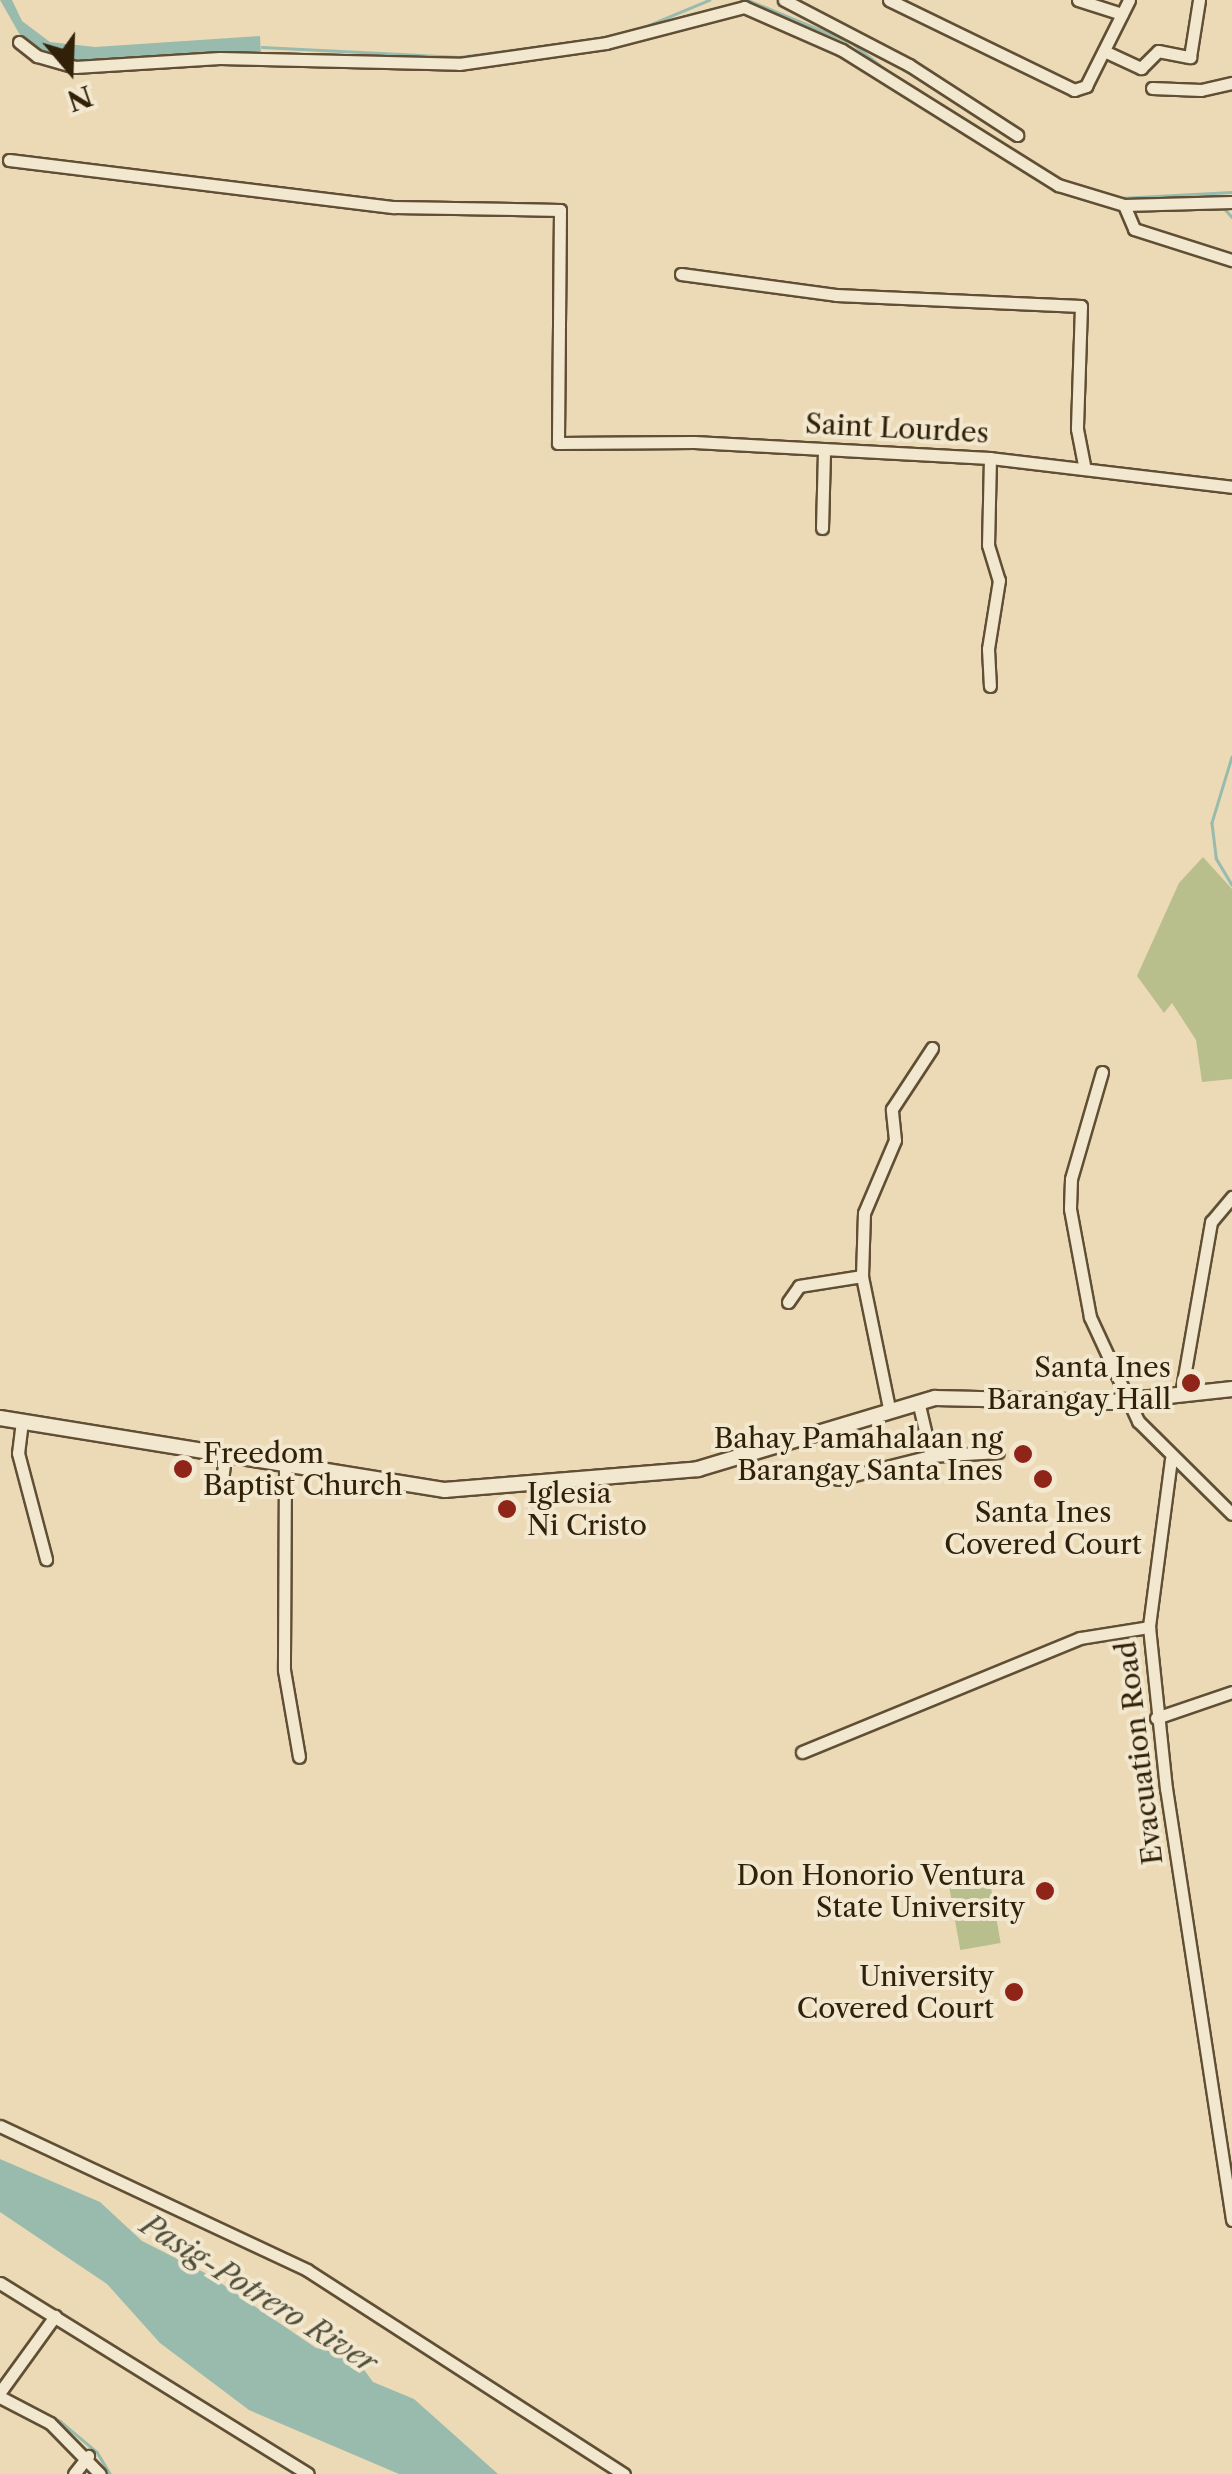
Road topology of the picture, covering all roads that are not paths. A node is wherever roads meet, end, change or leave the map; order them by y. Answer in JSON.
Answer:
{"nodes":[{"id":1,"x":784,"y":0,"type":"edge"},
{"id":2,"x":890,"y":0,"type":"edge"},
{"id":3,"x":1078,"y":0,"type":"edge"},
{"id":4,"x":1129,"y":0,"type":"edge"},
{"id":5,"x":1199,"y":0,"type":"edge"},
{"id":6,"x":1122,"y":14,"type":"junction"},
{"id":7,"x":19,"y":42,"type":"dead end"},
{"id":8,"x":1104,"y":51,"type":"junction"},
{"id":9,"x":1232,"y":83,"type":"edge"},
{"id":10,"x":1152,"y":88,"type":"dead end"},
{"id":11,"x":1017,"y":136,"type":"dead end"},
{"id":12,"x":9,"y":160,"type":"dead end"},
{"id":13,"x":1226,"y":203,"type":"edge"},
{"id":14,"x":1124,"y":205,"type":"junction"},
{"id":15,"x":1232,"y":260,"type":"edge"},
{"id":16,"x":681,"y":274,"type":"dead end"},
{"id":17,"x":824,"y":449,"type":"junction"},
{"id":18,"x":990,"y":458,"type":"junction"},
{"id":19,"x":1084,"y":466,"type":"junction"},
{"id":20,"x":1232,"y":487,"type":"edge"},
{"id":21,"x":822,"y":528,"type":"dead end"},
{"id":22,"x":990,"y":686,"type":"dead end"},
{"id":23,"x":932,"y":1048,"type":"dead end"},
{"id":24,"x":1102,"y":1072,"type":"dead end"},
{"id":25,"x":1232,"y":1196,"type":"edge"},
{"id":26,"x":862,"y":1276,"type":"junction"},
{"id":27,"x":788,"y":1302,"type":"dead end"},
{"id":28,"x":1232,"y":1389,"type":"edge"},
{"id":29,"x":1181,"y":1394,"type":"junction"},
{"id":30,"x":1127,"y":1400,"type":"junction"},
{"id":31,"x":918,"y":1401,"type":"junction"},
{"id":32,"x":889,"y":1408,"type":"junction"},
{"id":33,"x":0,"y":1418,"type":"edge"},
{"id":34,"x":22,"y":1421,"type":"junction"},
{"id":35,"x":998,"y":1452,"type":"dead end"},
{"id":36,"x":225,"y":1456,"type":"junction"},
{"id":37,"x":932,"y":1456,"type":"junction"},
{"id":38,"x":1171,"y":1459,"type":"junction"},
{"id":39,"x":285,"y":1467,"type":"junction"},
{"id":40,"x":838,"y":1479,"type":"dead end"},
{"id":41,"x":221,"y":1489,"type":"dead end"},
{"id":42,"x":1232,"y":1514,"type":"edge"},
{"id":43,"x":46,"y":1559,"type":"dead end"},
{"id":44,"x":1148,"y":1627,"type":"junction"},
{"id":45,"x":1232,"y":1692,"type":"edge"},
{"id":46,"x":1156,"y":1718,"type":"junction"},
{"id":47,"x":802,"y":1752,"type":"dead end"},
{"id":48,"x":299,"y":1758,"type":"dead end"},
{"id":49,"x":0,"y":2126,"type":"edge"},
{"id":50,"x":1232,"y":2220,"type":"edge"},
{"id":51,"x":0,"y":2283,"type":"edge"},
{"id":52,"x":54,"y":2316,"type":"junction"},
{"id":53,"x":0,"y":2395,"type":"edge"},
{"id":54,"x":88,"y":2456,"type":"junction"},
{"id":55,"x":74,"y":2474,"type":"edge"},
{"id":56,"x":100,"y":2474,"type":"edge"},
{"id":57,"x":308,"y":2474,"type":"edge"},
{"id":58,"x":624,"y":2474,"type":"edge"}],
"edges":[{"from":1,"to":11,"type":"street"},
{"from":2,"to":8,"type":"street"},
{"from":3,"to":6,"type":"street"},
{"from":4,"to":6,"type":"street"},
{"from":5,"to":8,"type":"street"},
{"from":6,"to":8,"type":"street"},
{"from":7,"to":14,"type":"street"},
{"from":9,"to":10,"type":"street"},
{"from":12,"to":17,"type":"street","name":"Saint Lourdes"},
{"from":13,"to":14,"type":"street"},
{"from":14,"to":15,"type":"street"},
{"from":16,"to":19,"type":"street"},
{"from":17,"to":18,"type":"street","name":"Saint Lourdes"},
{"from":17,"to":21,"type":"street"},
{"from":18,"to":19,"type":"street","name":"Saint Lourdes"},
{"from":18,"to":22,"type":"street"},
{"from":19,"to":20,"type":"street","name":"Saint Lourdes"},
{"from":23,"to":26,"type":"street"},
{"from":24,"to":30,"type":"street"},
{"from":25,"to":29,"type":"street"},
{"from":26,"to":27,"type":"street"},
{"from":26,"to":32,"type":"street"},
{"from":28,"to":29,"type":"street"},
{"from":29,"to":30,"type":"street"},
{"from":30,"to":31,"type":"street"},
{"from":30,"to":38,"type":"street"},
{"from":31,"to":32,"type":"street"},
{"from":31,"to":37,"type":"street"},
{"from":32,"to":39,"type":"street"},
{"from":33,"to":34,"type":"street"},
{"from":34,"to":36,"type":"street"},
{"from":34,"to":43,"type":"street"},
{"from":35,"to":37,"type":"street"},
{"from":36,"to":39,"type":"street"},
{"from":36,"to":41,"type":"street"},
{"from":37,"to":40,"type":"street"},
{"from":38,"to":42,"type":"street"},
{"from":38,"to":44,"type":"street","name":"Evacuation Road"},
{"from":39,"to":48,"type":"street"},
{"from":44,"to":46,"type":"street","name":"Evacuation Road"},
{"from":44,"to":47,"type":"street"},
{"from":45,"to":46,"type":"street"},
{"from":46,"to":50,"type":"street","name":"Evacuation Road"},
{"from":49,"to":58,"type":"street"},
{"from":51,"to":52,"type":"street"},
{"from":52,"to":53,"type":"street"},
{"from":52,"to":57,"type":"street"},
{"from":53,"to":54,"type":"street"},
{"from":54,"to":55,"type":"street"},
{"from":54,"to":56,"type":"street"}]}
